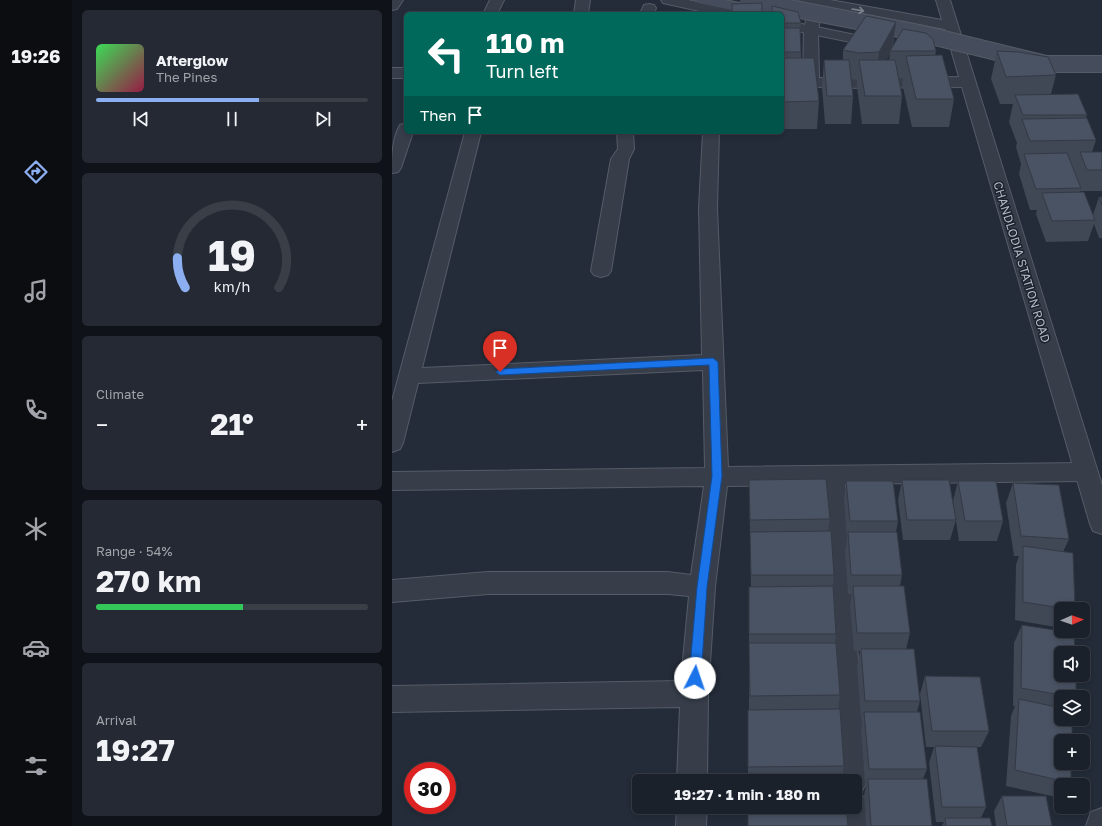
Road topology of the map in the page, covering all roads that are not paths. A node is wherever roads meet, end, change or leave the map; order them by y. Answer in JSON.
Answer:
{"nodes":[{"id":1,"x":396,"y":0,"type":"edge"},
{"id":2,"x":497,"y":0,"type":"edge"},
{"id":3,"x":583,"y":0,"type":"edge"},
{"id":4,"x":668,"y":0,"type":"edge"},
{"id":5,"x":703,"y":0,"type":"edge"},
{"id":6,"x":748,"y":0,"type":"edge"},
{"id":7,"x":943,"y":0,"type":"edge"},
{"id":8,"x":811,"y":1,"type":"edge"},
{"id":9,"x":392,"y":6,"type":"edge"},
{"id":10,"x":491,"y":12,"type":"edge"},
{"id":11,"x":580,"y":12,"type":"edge"},
{"id":12,"x":715,"y":12,"type":"edge"},
{"id":13,"x":764,"y":12,"type":"edge"},
{"id":14,"x":784,"y":16,"type":"edge"},
{"id":15,"x":784,"y":24,"type":"edge"},
{"id":16,"x":951,"y":26,"type":"junction"},
{"id":17,"x":811,"y":30,"type":"junction"},
{"id":18,"x":894,"y":47,"type":"edge"},
{"id":19,"x":1102,"y":64,"type":"edge"},
{"id":20,"x":392,"y":73,"type":"edge"},
{"id":21,"x":404,"y":73,"type":"edge"},
{"id":22,"x":1102,"y":73,"type":"edge"},
{"id":23,"x":967,"y":82,"type":"junction"},
{"id":24,"x":404,"y":134,"type":"edge"},
{"id":25,"x":472,"y":134,"type":"edge"},
{"id":26,"x":625,"y":134,"type":"edge"},
{"id":27,"x":711,"y":134,"type":"edge"},
{"id":28,"x":392,"y":168,"type":"edge"},
{"id":29,"x":601,"y":271,"type":"dead end"},
{"id":30,"x":713,"y":362,"type":"junction"},
{"id":31,"x":402,"y":385,"type":"edge"},
{"id":32,"x":392,"y":443,"type":"edge"},
{"id":33,"x":1086,"y":472,"type":"junction"},
{"id":34,"x":833,"y":475,"type":"junction"},
{"id":35,"x":717,"y":476,"type":"junction"},
{"id":36,"x":392,"y":481,"type":"edge"},
{"id":37,"x":1102,"y":524,"type":"edge"},
{"id":38,"x":702,"y":587,"type":"junction"},
{"id":39,"x":392,"y":591,"type":"edge"},
{"id":40,"x":694,"y":694,"type":"junction"},
{"id":41,"x":392,"y":699,"type":"edge"},
{"id":42,"x":692,"y":774,"type":"edge"},
{"id":43,"x":852,"y":774,"type":"edge"},
{"id":44,"x":692,"y":814,"type":"edge"},
{"id":45,"x":854,"y":814,"type":"edge"},
{"id":46,"x":1102,"y":822,"type":"edge"},
{"id":47,"x":691,"y":826,"type":"edge"},
{"id":48,"x":855,"y":826,"type":"edge"},
{"id":49,"x":1101,"y":826,"type":"edge"}],
"edges":[{"from":1,"to":9,"type":"street"},
{"from":2,"to":10,"type":"street"},
{"from":3,"to":11,"type":"street"},
{"from":4,"to":12,"type":"street"},
{"from":5,"to":13,"type":"main road"},
{"from":6,"to":19,"type":"main road","bridge":true},
{"from":7,"to":16,"type":"street","name":"CHANDLODIA STATION ROAD"},
{"from":8,"to":16,"type":"street","one_way":true},
{"from":8,"to":17,"type":"street"},
{"from":14,"to":22,"type":"main road"},
{"from":15,"to":17,"type":"street"},
{"from":16,"to":23,"type":"street","name":"CHANDLODIA STATION ROAD"},
{"from":17,"to":18,"type":"street"},
{"from":17,"to":23,"type":"street"},
{"from":20,"to":21,"type":"street"},
{"from":23,"to":33,"type":"street","name":"CHANDLODIA STATION ROAD"},
{"from":24,"to":28,"type":"street"},
{"from":25,"to":31,"type":"street"},
{"from":26,"to":29,"type":"street"},
{"from":27,"to":30,"type":"street"},
{"from":30,"to":31,"type":"street"},
{"from":30,"to":35,"type":"street"},
{"from":31,"to":32,"type":"street"},
{"from":33,"to":34,"type":"street"},
{"from":33,"to":37,"type":"street","name":"CHANDLODIA STATION ROAD"},
{"from":34,"to":35,"type":"street"},
{"from":34,"to":43,"type":"street"},
{"from":35,"to":36,"type":"street"},
{"from":35,"to":38,"type":"street"},
{"from":38,"to":39,"type":"street"},
{"from":38,"to":40,"type":"street"},
{"from":40,"to":41,"type":"street"},
{"from":40,"to":42,"type":"street"},
{"from":44,"to":47,"type":"street"},
{"from":45,"to":48,"type":"street"},
{"from":46,"to":49,"type":"street"}]}
